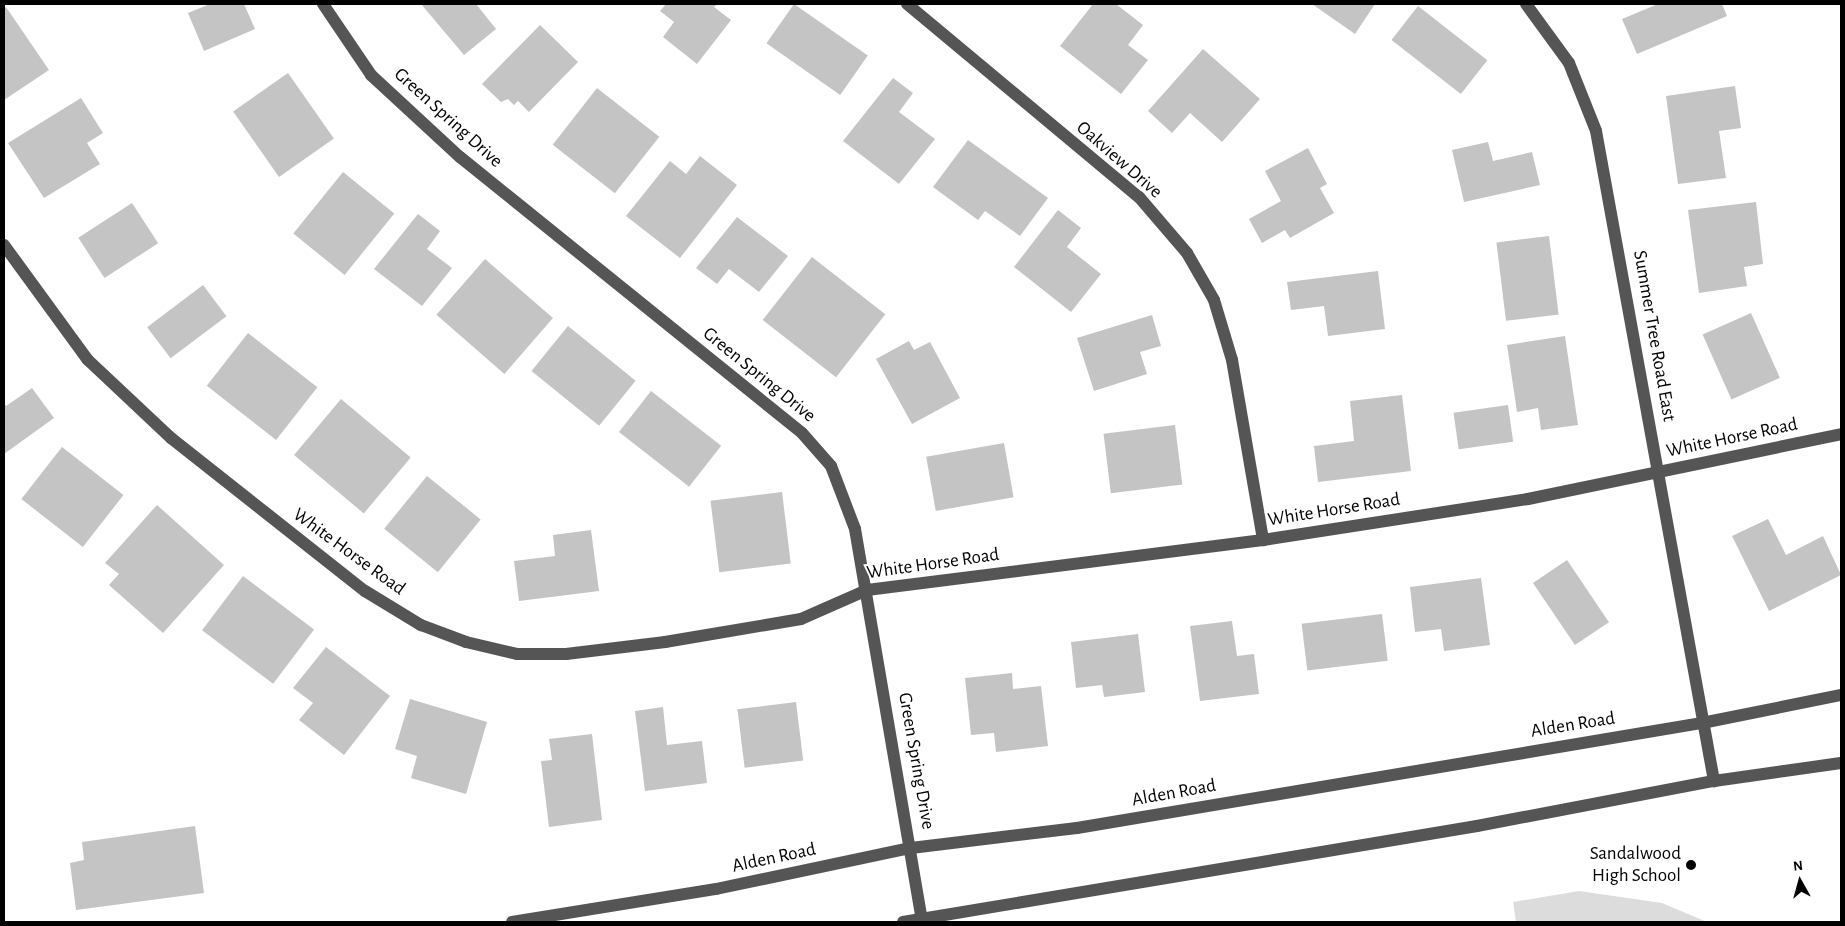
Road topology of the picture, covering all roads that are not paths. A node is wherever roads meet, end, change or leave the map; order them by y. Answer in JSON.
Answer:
{"nodes":[{"id":1,"x":323,"y":4,"type":"edge"},
{"id":2,"x":907,"y":4,"type":"edge"},
{"id":3,"x":1526,"y":4,"type":"edge"},
{"id":4,"x":4,"y":245,"type":"edge"},
{"id":5,"x":1841,"y":434,"type":"edge"},
{"id":6,"x":1660,"y":472,"type":"junction"},
{"id":7,"x":1263,"y":540,"type":"junction"},
{"id":8,"x":867,"y":590,"type":"junction"},
{"id":9,"x":1841,"y":695,"type":"edge"},
{"id":10,"x":1702,"y":723,"type":"junction"},
{"id":11,"x":1841,"y":763,"type":"edge"},
{"id":12,"x":1714,"y":781,"type":"junction"},
{"id":13,"x":911,"y":848,"type":"junction"},
{"id":14,"x":922,"y":919,"type":"junction"},
{"id":15,"x":512,"y":922,"type":"edge"},
{"id":16,"x":903,"y":922,"type":"edge"}],
"edges":[{"from":1,"to":8,"type":"street","name":"Green Spring Drive"},
{"from":2,"to":7,"type":"street","name":"Oakview Drive"},
{"from":3,"to":6,"type":"street","name":"Summer Tree Road East"},
{"from":4,"to":8,"type":"street","name":"White Horse Road"},
{"from":5,"to":6,"type":"street","name":"White Horse Road"},
{"from":6,"to":7,"type":"street","name":"White Horse Road"},
{"from":6,"to":10,"type":"street","name":"Summer Tree Road East"},
{"from":7,"to":8,"type":"street","name":"White Horse Road"},
{"from":8,"to":13,"type":"street","name":"Green Spring Drive"},
{"from":9,"to":10,"type":"street","name":"Alden Road"},
{"from":10,"to":12,"type":"street","name":"Summer Tree Road East"},
{"from":10,"to":13,"type":"street","name":"Alden Road"},
{"from":11,"to":12,"type":"street"},
{"from":12,"to":14,"type":"street"},
{"from":13,"to":14,"type":"street","name":"Green Spring Drive"},
{"from":13,"to":15,"type":"street","name":"Alden Road"},
{"from":14,"to":16,"type":"street"}]}
